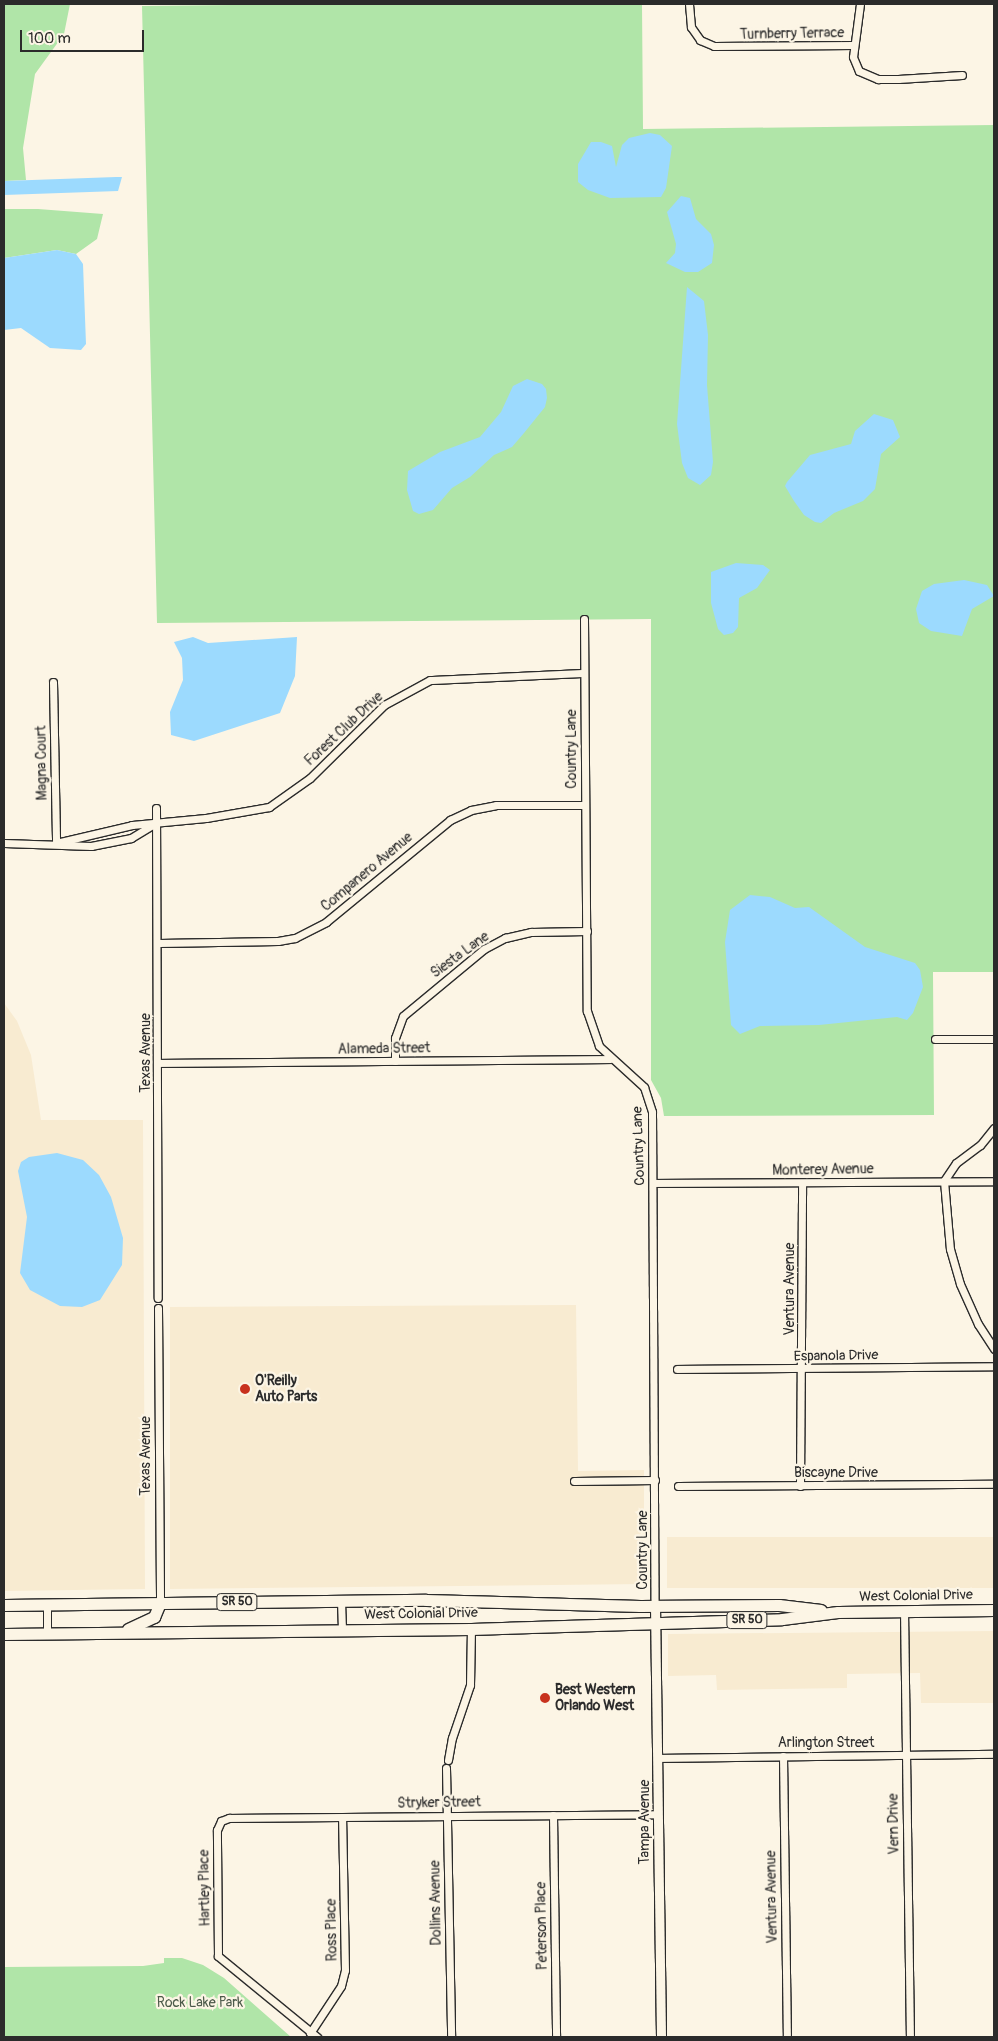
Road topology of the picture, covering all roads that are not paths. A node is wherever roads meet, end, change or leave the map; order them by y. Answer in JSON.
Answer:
{"nodes":[{"id":1,"x":689,"y":4,"type":"edge"},
{"id":2,"x":860,"y":4,"type":"edge"},
{"id":3,"x":853,"y":45,"type":"junction"},
{"id":4,"x":962,"y":74,"type":"dead end"},
{"id":5,"x":584,"y":619,"type":"dead end"},
{"id":6,"x":584,"y":673,"type":"junction"},
{"id":7,"x":52,"y":682,"type":"dead end"},
{"id":8,"x":585,"y":805,"type":"junction"},
{"id":9,"x":156,"y":808,"type":"dead end"},
{"id":10,"x":156,"y":823,"type":"junction"},
{"id":11,"x":4,"y":843,"type":"edge"},
{"id":12,"x":56,"y":843,"type":"junction"},
{"id":13,"x":587,"y":931,"type":"junction"},
{"id":14,"x":159,"y":943,"type":"junction"},
{"id":15,"x":994,"y":1039,"type":"edge"},
{"id":16,"x":935,"y":1040,"type":"dead end"},
{"id":17,"x":610,"y":1059,"type":"junction"},
{"id":18,"x":395,"y":1061,"type":"junction"},
{"id":19,"x":158,"y":1063,"type":"junction"},
{"id":20,"x":994,"y":1128,"type":"edge"},
{"id":21,"x":944,"y":1181,"type":"junction"},
{"id":22,"x":994,"y":1181,"type":"edge"},
{"id":23,"x":653,"y":1183,"type":"junction"},
{"id":24,"x":802,"y":1183,"type":"junction"},
{"id":25,"x":158,"y":1298,"type":"dead end"},
{"id":26,"x":158,"y":1308,"type":"dead end"},
{"id":27,"x":994,"y":1349,"type":"edge"},
{"id":28,"x":994,"y":1366,"type":"edge"},
{"id":29,"x":677,"y":1369,"type":"dead end"},
{"id":30,"x":802,"y":1369,"type":"junction"},
{"id":31,"x":655,"y":1480,"type":"junction"},
{"id":32,"x":574,"y":1481,"type":"dead end"},
{"id":33,"x":994,"y":1484,"type":"edge"},
{"id":34,"x":678,"y":1486,"type":"dead end"},
{"id":35,"x":800,"y":1486,"type":"junction"},
{"id":36,"x":341,"y":1601,"type":"junction"},
{"id":37,"x":160,"y":1603,"type":"junction"},
{"id":38,"x":46,"y":1604,"type":"junction"},
{"id":39,"x":4,"y":1605,"type":"edge"},
{"id":40,"x":656,"y":1606,"type":"junction"},
{"id":41,"x":904,"y":1610,"type":"junction"},
{"id":42,"x":994,"y":1610,"type":"edge"},
{"id":43,"x":838,"y":1612,"type":"junction"},
{"id":44,"x":656,"y":1622,"type":"junction"},
{"id":45,"x":471,"y":1629,"type":"junction"},
{"id":46,"x":342,"y":1630,"type":"junction"},
{"id":47,"x":119,"y":1632,"type":"junction"},
{"id":48,"x":47,"y":1633,"type":"junction"},
{"id":49,"x":4,"y":1634,"type":"edge"},
{"id":50,"x":994,"y":1754,"type":"edge"},
{"id":51,"x":905,"y":1755,"type":"junction"},
{"id":52,"x":783,"y":1756,"type":"junction"},
{"id":53,"x":658,"y":1758,"type":"junction"},
{"id":54,"x":448,"y":1760,"type":"dead end"},
{"id":55,"x":446,"y":1768,"type":"dead end"},
{"id":56,"x":658,"y":1814,"type":"junction"},
{"id":57,"x":448,"y":1815,"type":"junction"},
{"id":58,"x":554,"y":1815,"type":"junction"},
{"id":59,"x":342,"y":1818,"type":"junction"},
{"id":60,"x":221,"y":1821,"type":"joint"},
{"id":61,"x":310,"y":2033,"type":"junction"},
{"id":62,"x":317,"y":2037,"type":"edge"},
{"id":63,"x":451,"y":2037,"type":"edge"},
{"id":64,"x":556,"y":2037,"type":"edge"},
{"id":65,"x":661,"y":2037,"type":"edge"},
{"id":66,"x":787,"y":2037,"type":"edge"},
{"id":67,"x":910,"y":2037,"type":"edge"}],
"edges":[{"from":1,"to":3,"type":"street","name":"Turnberry Terrace"},
{"from":2,"to":3,"type":"street"},
{"from":3,"to":4,"type":"street","name":"Turnberry Terrace"},
{"from":5,"to":6,"type":"street","name":"Country Lane"},
{"from":6,"to":8,"type":"street","name":"Country Lane"},
{"from":6,"to":10,"type":"street","name":"Forest Club Drive"},
{"from":7,"to":12,"type":"street","name":"Magna Court"},
{"from":8,"to":13,"type":"street","name":"Country Lane"},
{"from":8,"to":14,"type":"street","name":"Companero Avenue"},
{"from":9,"to":10,"type":"street","name":"Texas Avenue"},
{"from":10,"to":12,"type":"street","name":"Forest Club Drive"},
{"from":10,"to":12,"type":"street","name":"Forest Club Drive"},
{"from":10,"to":14,"type":"street","name":"Texas Avenue"},
{"from":11,"to":12,"type":"street","name":"Forest Club Drive"},
{"from":13,"to":17,"type":"street","name":"Country Lane"},
{"from":13,"to":18,"type":"street","name":"Siesta Lane"},
{"from":14,"to":19,"type":"street","name":"Texas Avenue"},
{"from":15,"to":16,"type":"street"},
{"from":17,"to":18,"type":"street","name":"Alameda Street"},
{"from":17,"to":23,"type":"street","name":"Country Lane"},
{"from":18,"to":19,"type":"street","name":"Alameda Street"},
{"from":19,"to":25,"type":"street","name":"Texas Avenue"},
{"from":20,"to":21,"type":"street"},
{"from":21,"to":22,"type":"street","name":"Monterey Avenue"},
{"from":21,"to":24,"type":"street","name":"Monterey Avenue"},
{"from":21,"to":27,"type":"street"},
{"from":23,"to":24,"type":"street","name":"Monterey Avenue"},
{"from":23,"to":31,"type":"street","name":"Country Lane"},
{"from":24,"to":30,"type":"street","name":"Ventura Avenue"},
{"from":26,"to":37,"type":"street","name":"Texas Avenue"},
{"from":28,"to":30,"type":"street","name":"Espanola Drive"},
{"from":29,"to":30,"type":"street","name":"Espanola Drive"},
{"from":30,"to":35,"type":"street","name":"Ventura Avenue"},
{"from":31,"to":32,"type":"street"},
{"from":31,"to":40,"type":"street","name":"Country Lane"},
{"from":33,"to":35,"type":"street","name":"Biscayne Drive"},
{"from":34,"to":35,"type":"street","name":"Biscayne Drive"},
{"from":36,"to":37,"type":"highway","name":"West Colonial Drive","number":"SR 50"},
{"from":36,"to":40,"type":"highway","name":"West Colonial Drive","number":"SR 50"},
{"from":36,"to":46,"type":"street"},
{"from":37,"to":38,"type":"highway","name":"West Colonial Drive","number":"SR 50"},
{"from":37,"to":47,"type":"highway"},
{"from":38,"to":39,"type":"highway","name":"West Colonial Drive","number":"SR 50"},
{"from":38,"to":48,"type":"street"},
{"from":40,"to":43,"type":"highway","name":"West Colonial Drive","number":"SR 50"},
{"from":40,"to":44,"type":"street","name":"Tampa Avenue"},
{"from":41,"to":42,"type":"highway","name":"West Colonial Drive","number":"SR 50"},
{"from":41,"to":43,"type":"highway","name":"West Colonial Drive","number":"SR 50"},
{"from":41,"to":51,"type":"street","name":"Vern Drive"},
{"from":43,"to":44,"type":"highway","name":"West Colonial Drive","number":"SR 50"},
{"from":44,"to":45,"type":"highway","name":"West Colonial Drive","number":"SR 50"},
{"from":44,"to":53,"type":"street","name":"Tampa Avenue"},
{"from":45,"to":46,"type":"highway","name":"West Colonial Drive","number":"SR 50"},
{"from":45,"to":54,"type":"street"},
{"from":46,"to":47,"type":"highway","name":"West Colonial Drive","number":"SR 50"},
{"from":47,"to":48,"type":"highway","name":"West Colonial Drive","number":"SR 50"},
{"from":48,"to":49,"type":"highway","name":"West Colonial Drive","number":"SR 50"},
{"from":50,"to":51,"type":"street","name":"Arlington Street"},
{"from":51,"to":52,"type":"street","name":"Arlington Street"},
{"from":51,"to":67,"type":"street","name":"Vern Drive"},
{"from":52,"to":53,"type":"street","name":"Arlington Street"},
{"from":52,"to":66,"type":"street","name":"Ventura Avenue"},
{"from":53,"to":56,"type":"street","name":"Tampa Avenue"},
{"from":55,"to":57,"type":"street","name":"Dollins Avenue"},
{"from":56,"to":58,"type":"street","name":"Stryker Street"},
{"from":56,"to":65,"type":"street","name":"Tampa Avenue"},
{"from":57,"to":58,"type":"street","name":"Stryker Street"},
{"from":57,"to":59,"type":"street","name":"Stryker Street"},
{"from":57,"to":63,"type":"street","name":"Dollins Avenue"},
{"from":58,"to":64,"type":"street","name":"Peterson Place"},
{"from":59,"to":60,"type":"street","name":"Stryker Street"},
{"from":59,"to":61,"type":"street","name":"Ross Place"},
{"from":60,"to":61,"type":"street","name":"Hartley Place"},
{"from":61,"to":62,"type":"street"}]}
